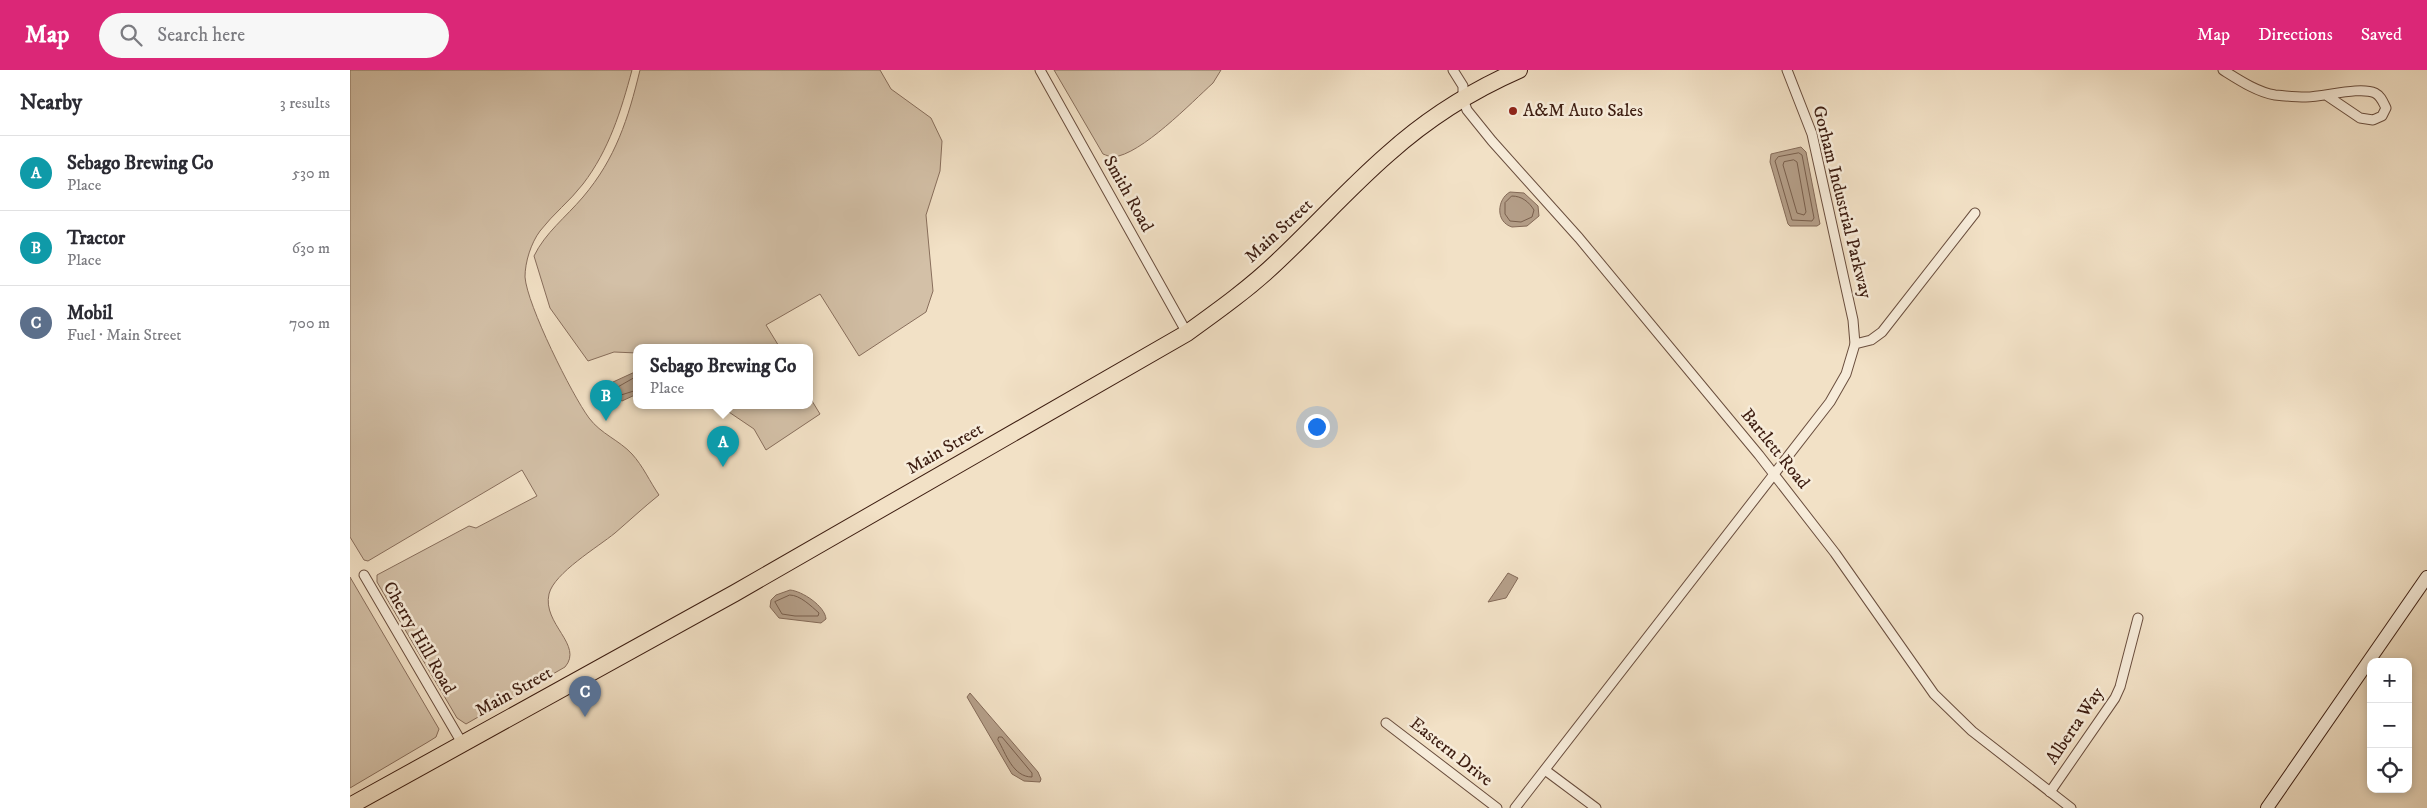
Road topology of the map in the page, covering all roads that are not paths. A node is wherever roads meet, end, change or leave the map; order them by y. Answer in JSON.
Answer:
{"nodes":[{"id":1,"x":1040,"y":70,"type":"edge"},
{"id":2,"x":1454,"y":70,"type":"edge"},
{"id":3,"x":1518,"y":70,"type":"edge"},
{"id":4,"x":1787,"y":70,"type":"edge"},
{"id":5,"x":2223,"y":70,"type":"edge"},
{"id":6,"x":2326,"y":95,"type":"junction"},
{"id":7,"x":1463,"y":98,"type":"junction"},
{"id":8,"x":1975,"y":213,"type":"dead end"},
{"id":9,"x":1187,"y":333,"type":"junction"},
{"id":10,"x":1855,"y":344,"type":"junction"},
{"id":11,"x":1774,"y":473,"type":"junction"},
{"id":12,"x":364,"y":575,"type":"dead end"},
{"id":13,"x":2427,"y":578,"type":"edge"},
{"id":14,"x":2138,"y":618,"type":"dead end"},
{"id":15,"x":1386,"y":722,"type":"dead end"},
{"id":16,"x":462,"y":743,"type":"junction"},
{"id":17,"x":1546,"y":770,"type":"junction"},
{"id":18,"x":2050,"y":792,"type":"junction"},
{"id":19,"x":350,"y":806,"type":"edge"},
{"id":20,"x":1497,"y":808,"type":"edge"},
{"id":21,"x":1515,"y":808,"type":"edge"},
{"id":22,"x":1596,"y":808,"type":"edge"},
{"id":23,"x":2071,"y":808,"type":"edge"},
{"id":24,"x":2267,"y":808,"type":"edge"}],
"edges":[{"from":1,"to":9,"type":"street","name":"Smith Road"},
{"from":2,"to":7,"type":"street","name":"Bartlett Road"},
{"from":3,"to":7,"type":"highway","name":"Main Street"},
{"from":4,"to":10,"type":"street","name":"Gorham Industrial Parkway"},
{"from":5,"to":6,"type":"street"},
{"from":6,"to":6,"type":"street"},
{"from":7,"to":9,"type":"highway","name":"Main Street"},
{"from":7,"to":11,"type":"street","name":"Bartlett Road"},
{"from":8,"to":10,"type":"street"},
{"from":9,"to":16,"type":"highway","name":"Main Street"},
{"from":10,"to":11,"type":"street"},
{"from":11,"to":17,"type":"street"},
{"from":11,"to":18,"type":"street","name":"Bartlett Road"},
{"from":12,"to":16,"type":"street","name":"Cherry Hill Road"},
{"from":13,"to":24,"type":"street"},
{"from":14,"to":18,"type":"street","name":"Alberta Way"},
{"from":15,"to":20,"type":"street","name":"Eastern Drive"},
{"from":16,"to":19,"type":"highway","name":"Main Street"},
{"from":17,"to":21,"type":"street"},
{"from":17,"to":22,"type":"street"},
{"from":18,"to":23,"type":"street","name":"Bartlett Road"}]}
